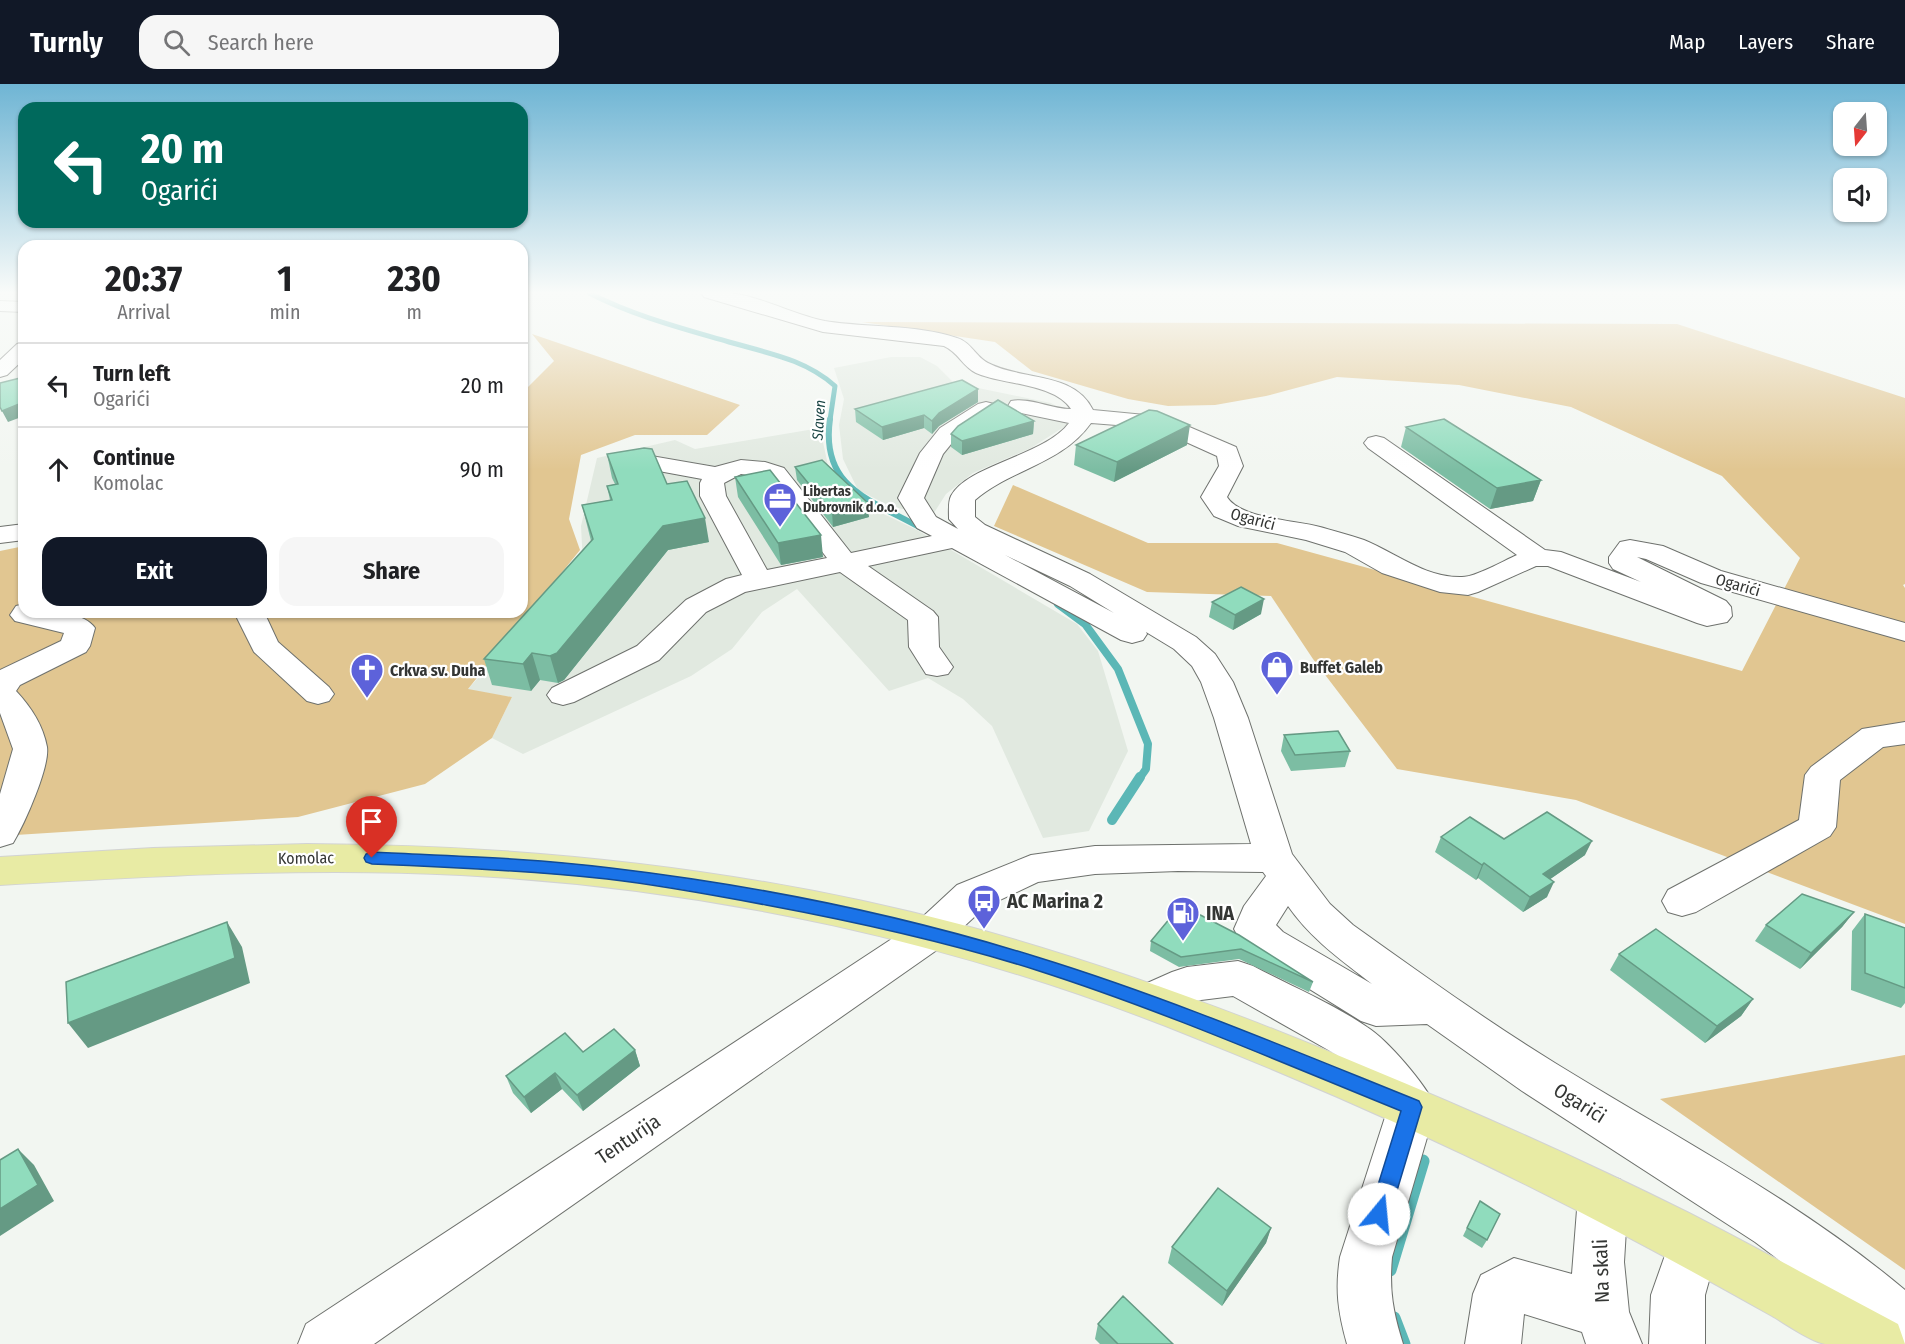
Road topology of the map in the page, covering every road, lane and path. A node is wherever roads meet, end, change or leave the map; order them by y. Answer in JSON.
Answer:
{"nodes":[{"id":1,"x":963,"y":352,"type":"edge"},
{"id":2,"x":18,"y":354,"type":"edge"},
{"id":3,"x":0,"y":371,"type":"edge"},
{"id":4,"x":1019,"y":406,"type":"dead end"},
{"id":5,"x":986,"y":409,"type":"edge"},
{"id":6,"x":1085,"y":416,"type":"junction"},
{"id":7,"x":1376,"y":443,"type":"dead end"},
{"id":8,"x":634,"y":460,"type":"edge"},
{"id":9,"x":718,"y":476,"type":"junction"},
{"id":10,"x":18,"y":533,"type":"edge"},
{"id":11,"x":0,"y":535,"type":"edge"},
{"id":12,"x":956,"y":539,"type":"junction"},
{"id":13,"x":1539,"y":558,"type":"junction"},
{"id":14,"x":844,"y":562,"type":"junction"},
{"id":15,"x":758,"y":580,"type":"junction"},
{"id":16,"x":44,"y":618,"type":"edge"},
{"id":17,"x":252,"y":618,"type":"edge"},
{"id":18,"x":1905,"y":632,"type":"edge"},
{"id":19,"x":1204,"y":661,"type":"junction"},
{"id":20,"x":937,"y":667,"type":"dead end"},
{"id":21,"x":0,"y":692,"type":"edge"},
{"id":22,"x":318,"y":694,"type":"dead end"},
{"id":23,"x":563,"y":695,"type":"dead end"},
{"id":24,"x":1905,"y":733,"type":"edge"},
{"id":25,"x":0,"y":834,"type":"edge"},
{"id":26,"x":1280,"y":868,"type":"junction"},
{"id":27,"x":0,"y":872,"type":"edge"},
{"id":28,"x":1682,"y":901,"type":"dead end"},
{"id":29,"x":930,"y":934,"type":"junction"},
{"id":30,"x":1434,"y":1006,"type":"junction"},
{"id":31,"x":1412,"y":1107,"type":"junction"},
{"id":32,"x":1603,"y":1197,"type":"junction"},
{"id":33,"x":1693,"y":1245,"type":"junction"},
{"id":34,"x":1905,"y":1326,"type":"edge"},
{"id":35,"x":1608,"y":1328,"type":"edge"},
{"id":36,"x":326,"y":1344,"type":"edge"},
{"id":37,"x":1375,"y":1344,"type":"edge"},
{"id":38,"x":1492,"y":1344,"type":"edge"},
{"id":39,"x":1677,"y":1344,"type":"edge"},
{"id":40,"x":1878,"y":1344,"type":"edge"}],
"edges":[{"from":1,"to":6,"type":"street"},
{"from":2,"to":3,"type":"street"},
{"from":4,"to":6,"type":"street"},
{"from":5,"to":12,"type":"street"},
{"from":6,"to":13,"type":"street","name":"Ogarići"},
{"from":6,"to":19,"type":"street","name":"Ogarići"},
{"from":7,"to":13,"type":"street"},
{"from":8,"to":9,"type":"street"},
{"from":9,"to":14,"type":"street"},
{"from":9,"to":15,"type":"street"},
{"from":10,"to":11,"type":"street"},
{"from":12,"to":14,"type":"street"},
{"from":12,"to":19,"type":"street"},
{"from":13,"to":18,"type":"street","name":"Ogarići"},
{"from":14,"to":15,"type":"street"},
{"from":14,"to":20,"type":"street"},
{"from":15,"to":23,"type":"street"},
{"from":16,"to":21,"type":"street"},
{"from":17,"to":22,"type":"street"},
{"from":19,"to":26,"type":"street","name":"Ogarići"},
{"from":21,"to":25,"type":"street"},
{"from":24,"to":28,"type":"street"},
{"from":26,"to":29,"type":"street"},
{"from":26,"to":30,"type":"street","name":"Ogarići"},
{"from":26,"to":30,"type":"street"},
{"from":27,"to":29,"type":"main road","name":"Komolac"},
{"from":29,"to":31,"type":"main road"},
{"from":29,"to":36,"type":"street","name":"Tenturija"},
{"from":30,"to":34,"type":"street","name":"Ogarići"},
{"from":31,"to":32,"type":"main road"},
{"from":31,"to":37,"type":"street"},
{"from":32,"to":33,"type":"main road"},
{"from":32,"to":35,"type":"street","name":"Na skali"},
{"from":33,"to":39,"type":"street"},
{"from":33,"to":40,"type":"main road"},
{"from":35,"to":38,"type":"street"}]}
